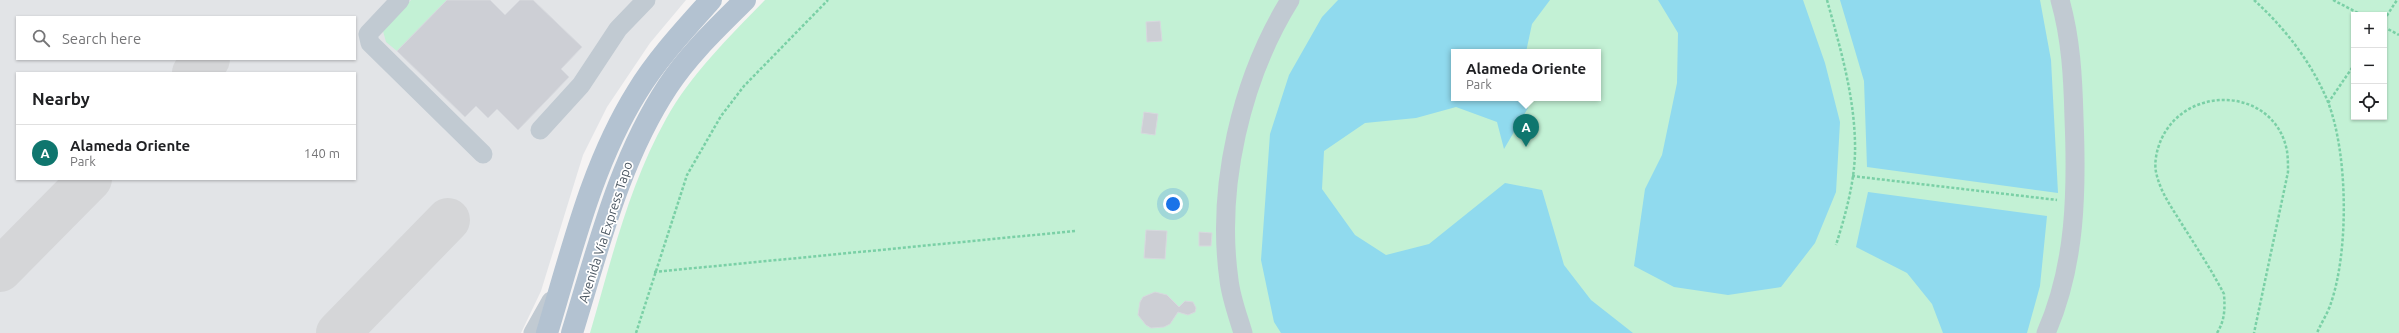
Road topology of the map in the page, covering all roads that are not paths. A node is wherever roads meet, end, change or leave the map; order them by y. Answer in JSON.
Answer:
{"nodes":[{"id":1,"x":400,"y":0,"type":"edge"},
{"id":2,"x":646,"y":0,"type":"edge"},
{"id":3,"x":711,"y":0,"type":"edge"},
{"id":4,"x":745,"y":0,"type":"edge"},
{"id":5,"x":1290,"y":0,"type":"edge"},
{"id":6,"x":2060,"y":0,"type":"edge"},
{"id":7,"x":540,"y":130,"type":"dead end"},
{"id":8,"x":483,"y":154,"type":"dead end"},
{"id":9,"x":563,"y":279,"type":"junction"},
{"id":10,"x":533,"y":333,"type":"edge"},
{"id":11,"x":547,"y":333,"type":"edge"},
{"id":12,"x":572,"y":333,"type":"edge"},
{"id":13,"x":1243,"y":333,"type":"edge"},
{"id":14,"x":2046,"y":333,"type":"edge"}],
"edges":[{"from":1,"to":8,"type":"street"},
{"from":2,"to":7,"type":"street"},
{"from":3,"to":9,"type":"main road","name":"Avenida Vía Express Tapo"},
{"from":4,"to":12,"type":"main road","name":"Avenida Vía Express Tapo"},
{"from":5,"to":13,"type":"street"},
{"from":6,"to":14,"type":"street"},
{"from":9,"to":10,"type":"street"},
{"from":9,"to":11,"type":"main road","name":"Avenida Vía Express Tapo"}]}
